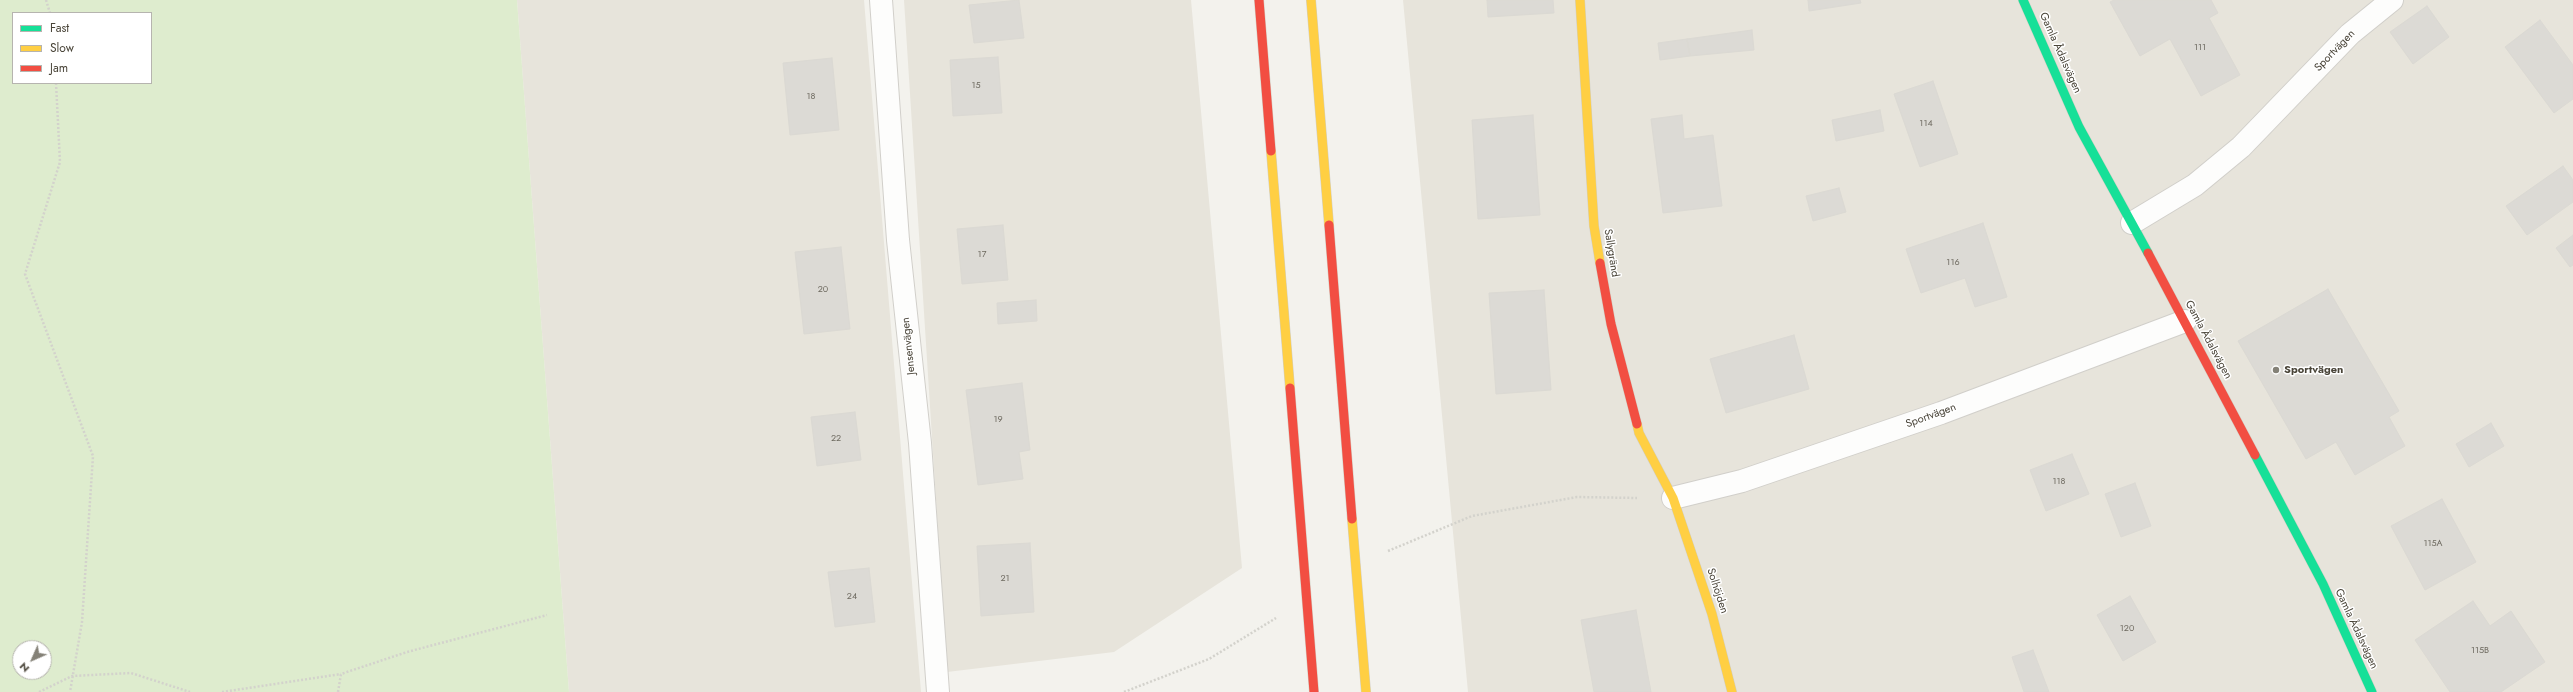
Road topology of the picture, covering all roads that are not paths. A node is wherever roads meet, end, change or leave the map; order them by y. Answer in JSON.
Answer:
{"nodes":[{"id":1,"x":881,"y":0,"type":"edge"},
{"id":2,"x":1259,"y":0,"type":"edge"},
{"id":3,"x":1311,"y":0,"type":"edge"},
{"id":4,"x":1580,"y":0,"type":"edge"},
{"id":5,"x":2023,"y":0,"type":"edge"},
{"id":6,"x":2392,"y":0,"type":"edge"},
{"id":7,"x":2132,"y":223,"type":"junction"},
{"id":8,"x":2185,"y":321,"type":"junction"},
{"id":9,"x":1673,"y":498,"type":"junction"},
{"id":10,"x":938,"y":692,"type":"edge"},
{"id":11,"x":1314,"y":692,"type":"edge"},
{"id":12,"x":1366,"y":692,"type":"edge"},
{"id":13,"x":1732,"y":692,"type":"edge"},
{"id":14,"x":2372,"y":692,"type":"edge"}],
"edges":[{"from":1,"to":10,"type":"street","name":"Jensenvägen"},
{"from":2,"to":11,"type":"main road"},
{"from":3,"to":12,"type":"main road"},
{"from":4,"to":9,"type":"main road","name":"Sallygränd"},
{"from":5,"to":7,"type":"main road","name":"Gamla Ådalsvägen"},
{"from":6,"to":7,"type":"street","name":"Sportvägen"},
{"from":7,"to":8,"type":"main road","name":"Gamla Ådalsvägen"},
{"from":8,"to":9,"type":"street","name":"Sportvägen"},
{"from":8,"to":14,"type":"main road","name":"Gamla Ådalsvägen"},
{"from":9,"to":13,"type":"main road","name":"Solhöjden"}]}
